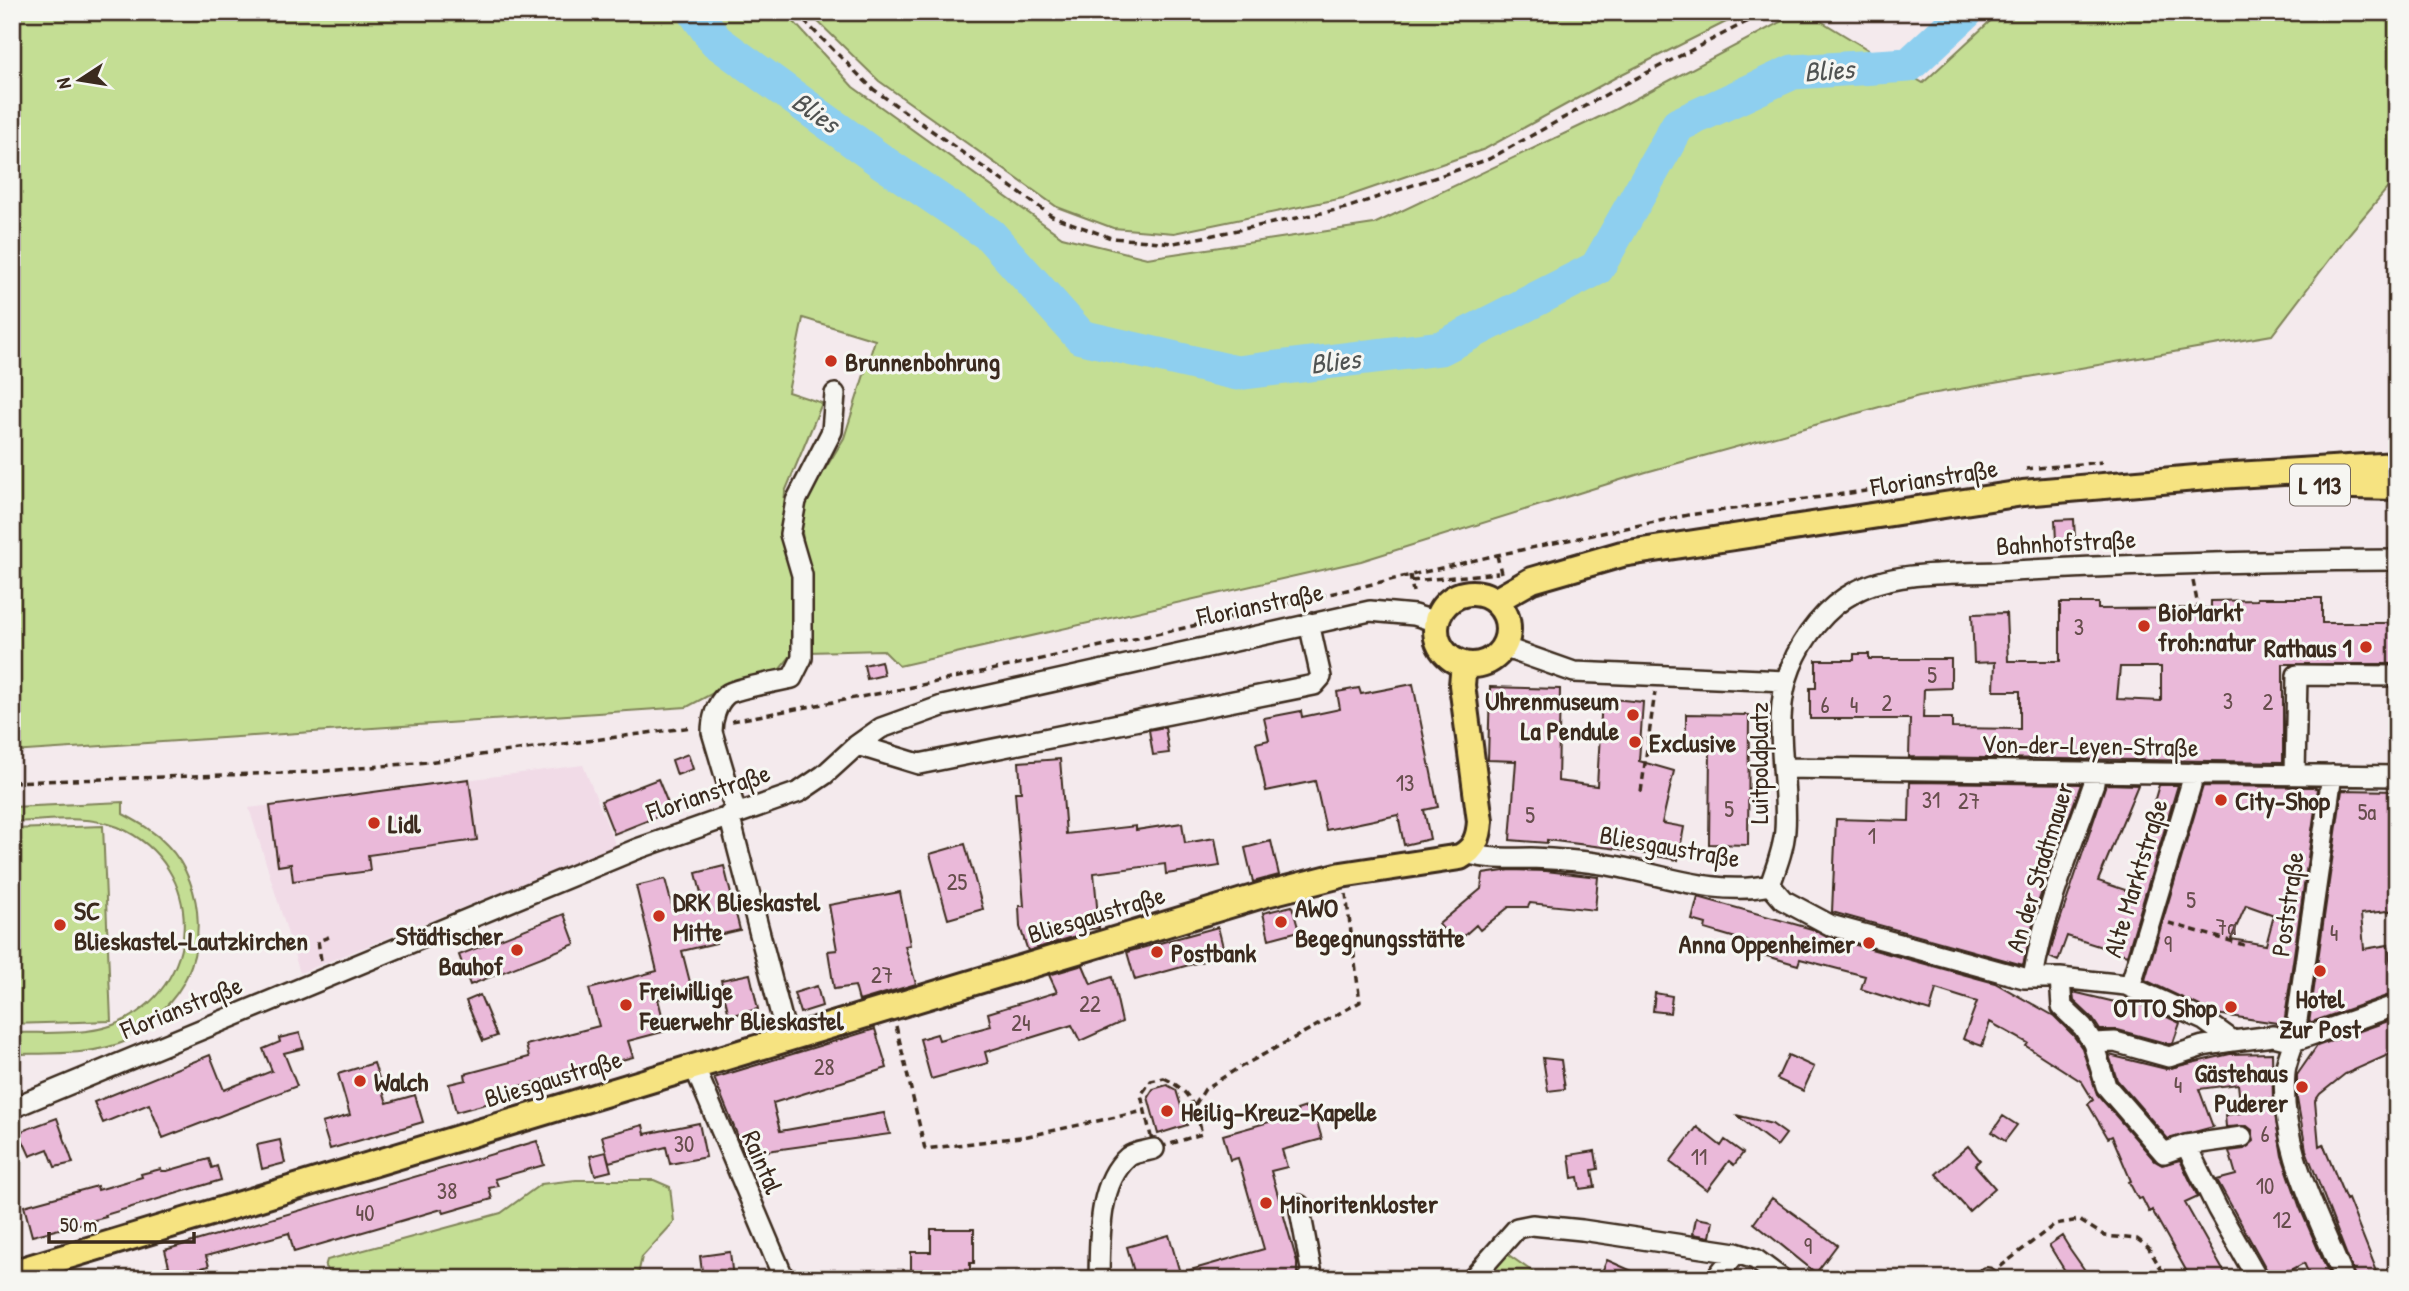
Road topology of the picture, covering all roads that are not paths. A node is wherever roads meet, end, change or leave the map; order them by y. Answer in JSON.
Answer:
{"nodes":[{"id":1,"x":835,"y":394,"type":"dead end"},
{"id":2,"x":2396,"y":469,"type":"edge"},
{"id":3,"x":2397,"y":560,"type":"edge"},
{"id":4,"x":1495,"y":601,"type":"junction"},
{"id":5,"x":1437,"y":622,"type":"junction"},
{"id":6,"x":1310,"y":623,"type":"junction"},
{"id":7,"x":1503,"y":648,"type":"junction"},
{"id":8,"x":1464,"y":664,"type":"junction"},
{"id":9,"x":2397,"y":676,"type":"edge"},
{"id":10,"x":1786,"y":681,"type":"junction"},
{"id":11,"x":857,"y":745,"type":"junction"},
{"id":12,"x":1783,"y":768,"type":"junction"},
{"id":13,"x":2095,"y":772,"type":"junction"},
{"id":14,"x":2295,"y":774,"type":"junction"},
{"id":15,"x":2332,"y":775,"type":"junction"},
{"id":16,"x":2397,"y":776,"type":"edge"},
{"id":17,"x":2191,"y":779,"type":"junction"},
{"id":18,"x":1476,"y":797,"type":"junction"},
{"id":19,"x":733,"y":814,"type":"junction"},
{"id":20,"x":1467,"y":853,"type":"junction"},
{"id":21,"x":1437,"y":860,"type":"junction"},
{"id":22,"x":1770,"y":886,"type":"junction"},
{"id":23,"x":2033,"y":978,"type":"junction"},
{"id":24,"x":2060,"y":978,"type":"junction"},
{"id":25,"x":2130,"y":987,"type":"junction"},
{"id":26,"x":2397,"y":1005,"type":"edge"},
{"id":27,"x":787,"y":1038,"type":"junction"},
{"id":28,"x":2233,"y":1041,"type":"junction"},
{"id":29,"x":2294,"y":1041,"type":"junction"},
{"id":30,"x":2092,"y":1042,"type":"junction"},
{"id":31,"x":694,"y":1066,"type":"junction"},
{"id":32,"x":12,"y":1108,"type":"edge"},
{"id":33,"x":2242,"y":1137,"type":"dead end"},
{"id":34,"x":2186,"y":1145,"type":"junction"},
{"id":35,"x":1154,"y":1149,"type":"road end"},
{"id":36,"x":1299,"y":1205,"type":"dead end"},
{"id":37,"x":1736,"y":1253,"type":"junction"},
{"id":38,"x":12,"y":1273,"type":"edge"},
{"id":39,"x":2342,"y":1274,"type":"edge"},
{"id":40,"x":2251,"y":1275,"type":"dead end"},
{"id":41,"x":784,"y":1279,"type":"edge"},
{"id":42,"x":1100,"y":1279,"type":"edge"},
{"id":43,"x":1309,"y":1279,"type":"edge"},
{"id":44,"x":1472,"y":1279,"type":"edge"},
{"id":45,"x":1715,"y":1279,"type":"edge"},
{"id":46,"x":1782,"y":1279,"type":"edge"}],
"edges":[{"from":1,"to":19,"type":"street"},
{"from":2,"to":4,"type":"main road","name":"Florianstraße","number":"L 113"},
{"from":3,"to":10,"type":"street","name":"Bahnhofstraße"},
{"from":4,"to":5,"type":"main road"},
{"from":4,"to":7,"type":"main road"},
{"from":5,"to":6,"type":"street","name":"Florianstraße"},
{"from":5,"to":8,"type":"main road"},
{"from":6,"to":11,"type":"street","name":"Florianstraße"},
{"from":6,"to":11,"type":"street"},
{"from":7,"to":8,"type":"main road"},
{"from":7,"to":10,"type":"street"},
{"from":8,"to":18,"type":"main road"},
{"from":9,"to":14,"type":"street"},
{"from":10,"to":12,"type":"street","name":"Luitpoldplatz"},
{"from":11,"to":19,"type":"street","name":"Florianstraße"},
{"from":12,"to":13,"type":"street","name":"Von-der-Leyen-Straße"},
{"from":12,"to":22,"type":"street","name":"Luitpoldplatz"},
{"from":13,"to":17,"type":"street","name":"Von-der-Leyen-Straße"},
{"from":13,"to":23,"type":"street","name":"An der Stadtmauer"},
{"from":14,"to":15,"type":"street","name":"Von-der-Leyen-Straße"},
{"from":14,"to":17,"type":"street","name":"Von-der-Leyen-Straße"},
{"from":15,"to":16,"type":"street","name":"Von-der-Leyen-Straße"},
{"from":15,"to":29,"type":"street","name":"Poststraße"},
{"from":17,"to":25,"type":"street","name":"Alte Marktstraße"},
{"from":18,"to":20,"type":"main road"},
{"from":18,"to":21,"type":"main road"},
{"from":19,"to":27,"type":"street"},
{"from":19,"to":32,"type":"street","name":"Florianstraße"},
{"from":20,"to":21,"type":"main road","name":"Bliesgaustraße"},
{"from":20,"to":22,"type":"street","name":"Bliesgaustraße"},
{"from":21,"to":27,"type":"main road","name":"Bliesgaustraße"},
{"from":22,"to":23,"type":"street"},
{"from":23,"to":24,"type":"street"},
{"from":24,"to":25,"type":"street"},
{"from":24,"to":30,"type":"street"},
{"from":25,"to":28,"type":"street"},
{"from":26,"to":29,"type":"street"},
{"from":27,"to":31,"type":"main road","name":"Bliesgaustraße"},
{"from":28,"to":29,"type":"street"},
{"from":28,"to":30,"type":"street"},
{"from":29,"to":39,"type":"street","name":"Poststraße"},
{"from":30,"to":34,"type":"street"},
{"from":31,"to":38,"type":"main road","name":"Bliesgaustraße"},
{"from":31,"to":41,"type":"street","name":"Raintal"},
{"from":33,"to":34,"type":"street"},
{"from":34,"to":40,"type":"street"},
{"from":35,"to":42,"type":"street"},
{"from":36,"to":43,"type":"street"},
{"from":37,"to":44,"type":"street"},
{"from":37,"to":45,"type":"street"},
{"from":37,"to":46,"type":"street"}]}
